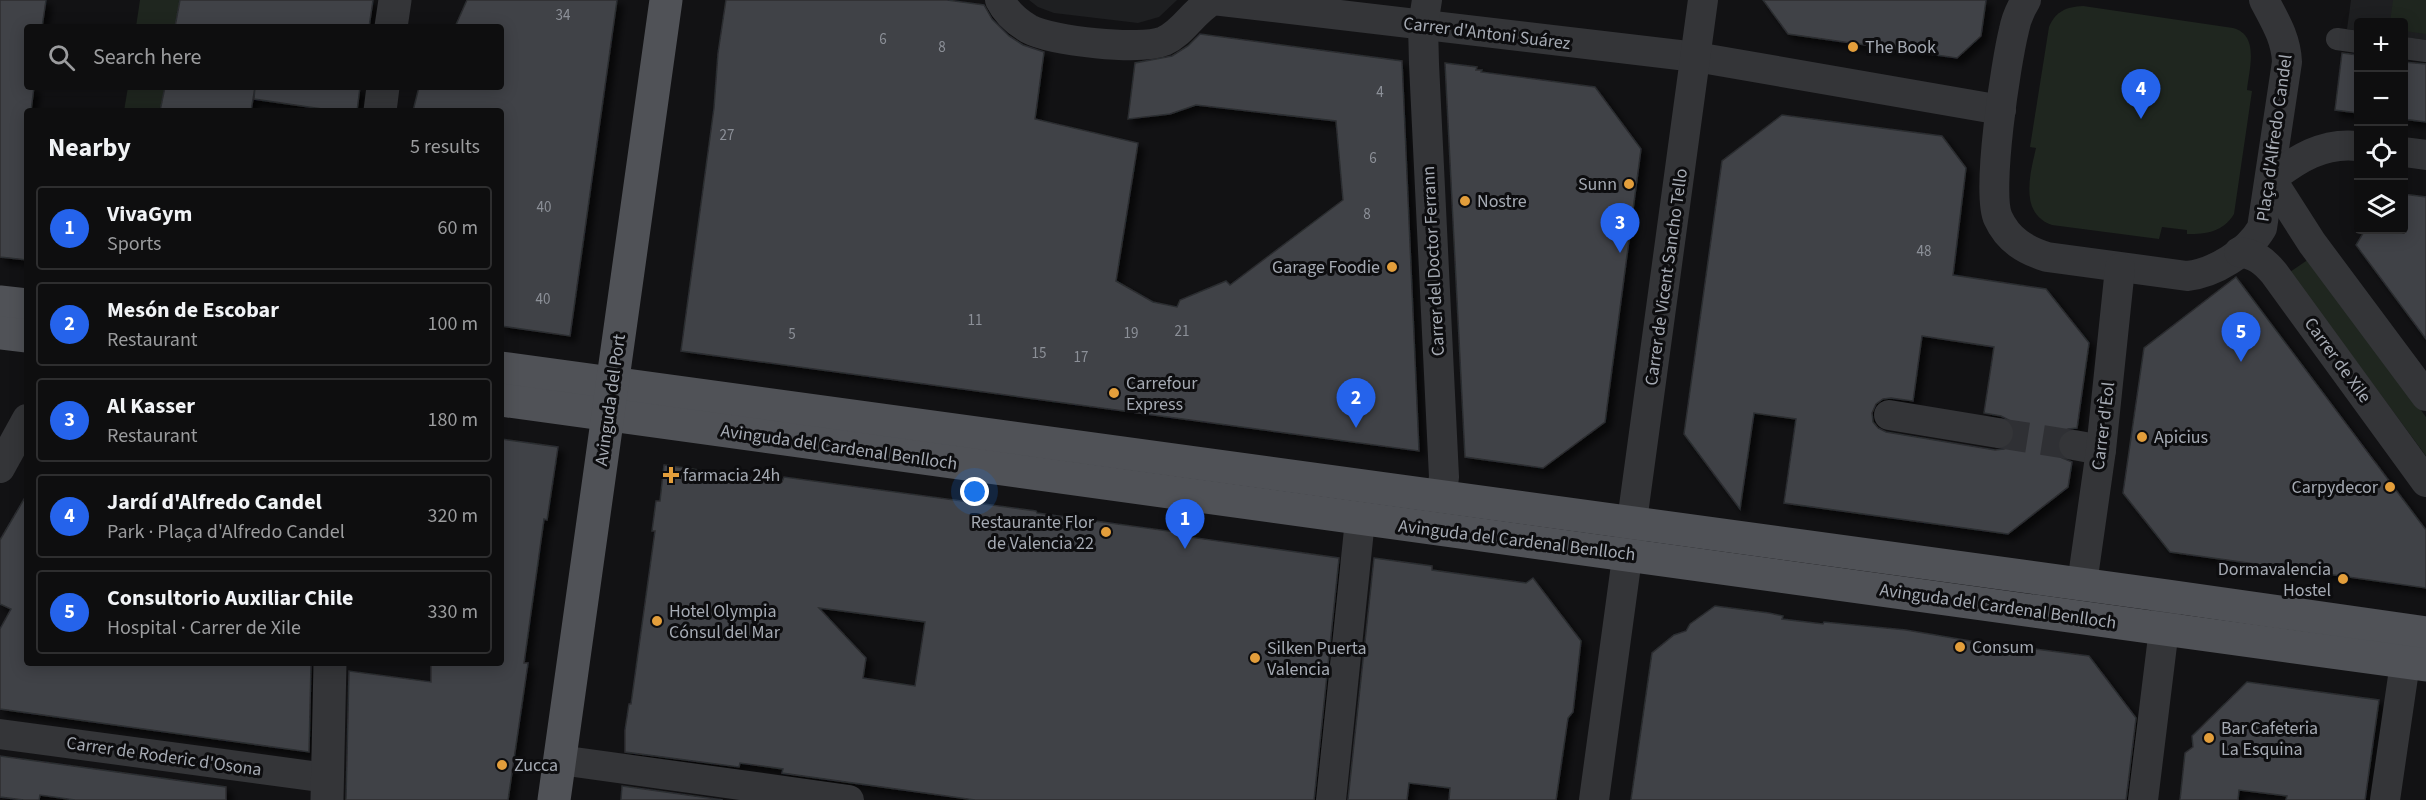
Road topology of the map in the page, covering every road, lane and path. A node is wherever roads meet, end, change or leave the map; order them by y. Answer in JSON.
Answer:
{"nodes":[{"id":1,"x":395,"y":0,"type":"edge"},
{"id":2,"x":666,"y":0,"type":"edge"},
{"id":3,"x":1000,"y":0,"type":"edge"},
{"id":4,"x":1213,"y":0,"type":"edge"},
{"id":5,"x":1703,"y":0,"type":"edge"},
{"id":6,"x":2026,"y":0,"type":"edge"},
{"id":7,"x":2264,"y":0,"type":"edge"},
{"id":8,"x":1425,"y":12,"type":"edge"},
{"id":9,"x":392,"y":24,"type":"edge"},
{"id":10,"x":2408,"y":49,"type":"edge"},
{"id":11,"x":2426,"y":51,"type":"edge"},
{"id":12,"x":1696,"y":57,"type":"junction"},
{"id":13,"x":384,"y":90,"type":"edge"},
{"id":14,"x":380,"y":108,"type":"edge"},
{"id":15,"x":2001,"y":110,"type":"junction"},
{"id":16,"x":2354,"y":146,"type":"edge"},
{"id":17,"x":2408,"y":153,"type":"edge"},
{"id":18,"x":2426,"y":155,"type":"edge"},
{"id":19,"x":2271,"y":179,"type":"junction"},
{"id":20,"x":2239,"y":252,"type":"junction"},
{"id":21,"x":2120,"y":268,"type":"junction"},
{"id":22,"x":0,"y":302,"type":"edge"},
{"id":23,"x":24,"y":305,"type":"edge"},
{"id":24,"x":0,"y":333,"type":"edge"},
{"id":25,"x":24,"y":336,"type":"edge"},
{"id":26,"x":504,"y":369,"type":"edge"},
{"id":27,"x":2426,"y":396,"type":"edge"},
{"id":28,"x":609,"y":398,"type":"junction"},
{"id":29,"x":504,"y":400,"type":"edge"},
{"id":30,"x":1889,"y":415,"type":"dead end"},
{"id":31,"x":24,"y":424,"type":"edge"},
{"id":32,"x":1998,"y":433,"type":"tunnel mouth"},
{"id":33,"x":0,"y":468,"type":"edge"},
{"id":34,"x":2426,"y":482,"type":"edge"},
{"id":35,"x":1441,"y":497,"type":"junction"},
{"id":36,"x":1360,"y":520,"type":"junction"},
{"id":37,"x":1630,"y":539,"type":"junction"},
{"id":38,"x":2082,"y":584,"type":"junction"},
{"id":39,"x":2168,"y":596,"type":"junction"},
{"id":40,"x":2164,"y":629,"type":"junction"},
{"id":41,"x":2426,"y":633,"type":"edge"},
{"id":42,"x":2415,"y":664,"type":"edge"},
{"id":43,"x":330,"y":666,"type":"edge"},
{"id":44,"x":0,"y":734,"type":"edge"},
{"id":45,"x":560,"y":760,"type":"junction"},
{"id":46,"x":327,"y":789,"type":"edge"},
{"id":47,"x":554,"y":800,"type":"edge"},
{"id":48,"x":849,"y":800,"type":"edge"},
{"id":49,"x":1331,"y":800,"type":"edge"},
{"id":50,"x":1594,"y":800,"type":"edge"},
{"id":51,"x":2143,"y":800,"type":"edge"},
{"id":52,"x":2385,"y":800,"type":"edge"}],
"edges":[{"from":1,"to":9,"type":"street"},
{"from":2,"to":28,"type":"main road","name":"Avinguda del Port"},
{"from":3,"to":4,"type":"street","name":"Carrer d'Antoni Suárez"},
{"from":4,"to":8,"type":"street","name":"Carrer d'Antoni Suárez"},
{"from":5,"to":12,"type":"street","name":"Carrer de Vicent Sancho Tello"},
{"from":6,"to":15,"type":"street","name":"Plaça d'Alfredo Candel"},
{"from":7,"to":19,"type":"street","name":"Plaça d'Alfredo Candel"},
{"from":8,"to":12,"type":"street","name":"Carrer d'Antoni Suárez"},
{"from":8,"to":35,"type":"street","name":"Carrer del Doctor Ferrann"},
{"from":10,"to":11,"type":"street"},
{"from":12,"to":15,"type":"street","name":"Carrer d'Antoni Suárez"},
{"from":12,"to":37,"type":"street","name":"Carrer de Vicent Sancho Tello"},
{"from":13,"to":14,"type":"street"},
{"from":15,"to":21,"type":"street","name":"Plaça d'Alfredo Candel"},
{"from":16,"to":19,"type":"street"},
{"from":17,"to":18,"type":"street"},
{"from":19,"to":20,"type":"street","name":"Plaça d'Alfredo Candel"},
{"from":19,"to":27,"type":"street"},
{"from":20,"to":21,"type":"street","name":"Plaça d'Alfredo Candel"},
{"from":20,"to":34,"type":"street","name":"Carrer de Xile"},
{"from":21,"to":38,"type":"street","name":"Carrer d'Èol"},
{"from":22,"to":23,"type":"main road"},
{"from":24,"to":25,"type":"main road"},
{"from":26,"to":28,"type":"main road"},
{"from":28,"to":29,"type":"main road"},
{"from":28,"to":35,"type":"main road","name":"Avinguda del Cardenal Benlloch"},
{"from":28,"to":36,"type":"main road","name":"Avinguda del Cardenal Benlloch"},
{"from":28,"to":45,"type":"main road","name":"Avinguda del Port"},
{"from":30,"to":32,"type":"street"},
{"from":31,"to":33,"type":"street"},
{"from":35,"to":37,"type":"main road","name":"Avinguda del Cardenal Benlloch"},
{"from":36,"to":37,"type":"main road","name":"Avinguda del Cardenal Benlloch"},
{"from":36,"to":49,"type":"street"},
{"from":37,"to":38,"type":"main road","name":"Avinguda del Cardenal Benlloch"},
{"from":37,"to":40,"type":"main road","name":"Avinguda del Cardenal Benlloch"},
{"from":37,"to":50,"type":"street","name":"Carrer de Vicent Sancho Tello"},
{"from":38,"to":39,"type":"main road","name":"Avinguda del Cardenal Benlloch"},
{"from":39,"to":40,"type":"street"},
{"from":39,"to":41,"type":"main road","name":"Avinguda del Cardenal Benlloch"},
{"from":40,"to":42,"type":"main road","name":"Avinguda del Cardenal Benlloch"},
{"from":40,"to":51,"type":"street"},
{"from":42,"to":52,"type":"street"},
{"from":43,"to":46,"type":"street"},
{"from":44,"to":46,"type":"street","name":"Carrer de Roderic d'Osona"},
{"from":45,"to":47,"type":"main road","name":"Avinguda del Port"},
{"from":45,"to":48,"type":"street"}]}
